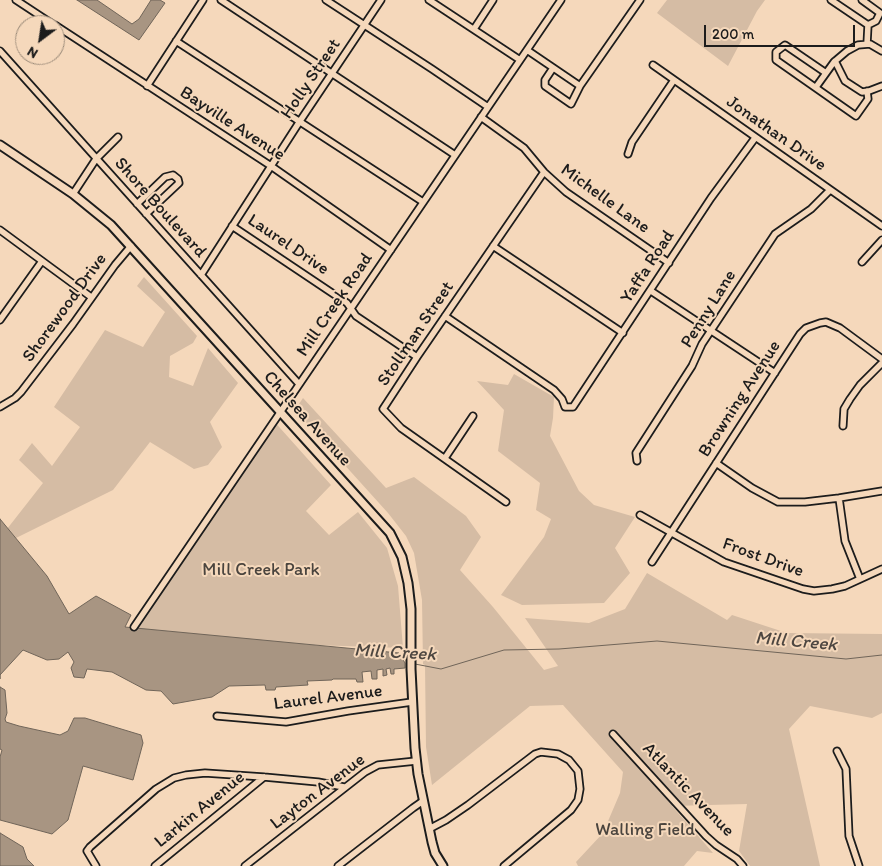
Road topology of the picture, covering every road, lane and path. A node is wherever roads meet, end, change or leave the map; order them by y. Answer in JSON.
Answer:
{"nodes":[{"id":1,"x":16,"y":0,"type":"edge"},
{"id":2,"x":203,"y":0,"type":"edge"},
{"id":3,"x":221,"y":0,"type":"edge"},
{"id":4,"x":326,"y":0,"type":"edge"},
{"id":5,"x":381,"y":0,"type":"edge"},
{"id":6,"x":429,"y":0,"type":"edge"},
{"id":7,"x":493,"y":0,"type":"edge"},
{"id":8,"x":561,"y":0,"type":"edge"},
{"id":9,"x":640,"y":0,"type":"edge"},
{"id":10,"x":831,"y":0,"type":"edge"},
{"id":11,"x":862,"y":0,"type":"edge"},
{"id":12,"x":39,"y":15,"type":"edge"},
{"id":13,"x":868,"y":25,"type":"junction"},
{"id":14,"x":364,"y":26,"type":"junction"},
{"id":15,"x":474,"y":30,"type":"junction"},
{"id":16,"x":65,"y":32,"type":"edge"},
{"id":17,"x":176,"y":41,"type":"junction"},
{"id":18,"x":867,"y":44,"type":"junction"},
{"id":19,"x":527,"y":50,"type":"junction"},
{"id":20,"x":0,"y":51,"type":"edge"},
{"id":21,"x":882,"y":51,"type":"edge"},
{"id":22,"x":520,"y":60,"type":"junction"},
{"id":23,"x":835,"y":61,"type":"junction"},
{"id":24,"x":652,"y":65,"type":"dead end"},
{"id":25,"x":553,"y":68,"type":"junction"},
{"id":26,"x":332,"y":73,"type":"junction"},
{"id":27,"x":826,"y":73,"type":"junction"},
{"id":28,"x":674,"y":80,"type":"junction"},
{"id":29,"x":147,"y":86,"type":"junction"},
{"id":30,"x":580,"y":86,"type":"junction"},
{"id":31,"x":882,"y":86,"type":"edge"},
{"id":32,"x":816,"y":87,"type":"junction"},
{"id":33,"x":867,"y":92,"type":"junction"},
{"id":34,"x":488,"y":107,"type":"junction"},
{"id":35,"x":481,"y":117,"type":"junction"},
{"id":36,"x":300,"y":121,"type":"junction"},
{"id":37,"x":118,"y":137,"type":"dead end"},
{"id":38,"x":755,"y":138,"type":"junction"},
{"id":39,"x":0,"y":145,"type":"edge"},
{"id":40,"x":628,"y":154,"type":"dead end"},
{"id":41,"x":455,"y":155,"type":"junction"},
{"id":42,"x":96,"y":159,"type":"junction"},
{"id":43,"x":271,"y":166,"type":"junction"},
{"id":44,"x":544,"y":172,"type":"junction"},
{"id":45,"x":830,"y":190,"type":"junction"},
{"id":46,"x":72,"y":194,"type":"junction"},
{"id":47,"x":423,"y":202,"type":"junction"},
{"id":48,"x":137,"y":204,"type":"junction"},
{"id":49,"x":146,"y":214,"type":"junction"},
{"id":50,"x":232,"y":226,"type":"junction"},
{"id":51,"x":882,"y":226,"type":"edge"},
{"id":52,"x":0,"y":230,"type":"edge"},
{"id":53,"x":882,"y":240,"type":"edge"},
{"id":54,"x":131,"y":246,"type":"junction"},
{"id":55,"x":493,"y":246,"type":"junction"},
{"id":56,"x":391,"y":250,"type":"junction"},
{"id":57,"x":42,"y":261,"type":"junction"},
{"id":58,"x":862,"y":262,"type":"dead end"},
{"id":59,"x":669,"y":263,"type":"junction"},
{"id":60,"x":200,"y":275,"type":"junction"},
{"id":61,"x":650,"y":291,"type":"junction"},
{"id":62,"x":92,"y":298,"type":"junction"},
{"id":63,"x":350,"y":309,"type":"junction"},
{"id":64,"x":446,"y":316,"type":"junction"},
{"id":65,"x":0,"y":320,"type":"edge"},
{"id":66,"x":710,"y":331,"type":"junction"},
{"id":67,"x":623,"y":334,"type":"junction"},
{"id":68,"x":417,"y":357,"type":"junction"},
{"id":69,"x":882,"y":358,"type":"edge"},
{"id":70,"x":882,"y":363,"type":"edge"},
{"id":71,"x":775,"y":373,"type":"junction"},
{"id":72,"x":299,"y":384,"type":"junction"},
{"id":73,"x":0,"y":407,"type":"edge"},
{"id":74,"x":280,"y":412,"type":"junction"},
{"id":75,"x":473,"y":416,"type":"dead end"},
{"id":76,"x":843,"y":426,"type":"dead end"},
{"id":77,"x":444,"y":458,"type":"junction"},
{"id":78,"x":636,"y":461,"type":"dead end"},
{"id":79,"x":716,"y":463,"type":"junction"},
{"id":80,"x":882,"y":490,"type":"edge"},
{"id":81,"x":839,"y":498,"type":"junction"},
{"id":82,"x":506,"y":502,"type":"dead end"},
{"id":83,"x":640,"y":515,"type":"dead end"},
{"id":84,"x":671,"y":532,"type":"junction"},
{"id":85,"x":652,"y":562,"type":"dead end"},
{"id":86,"x":882,"y":569,"type":"edge"},
{"id":87,"x":860,"y":579,"type":"junction"},
{"id":88,"x":134,"y":627,"type":"dead end"},
{"id":89,"x":412,"y":702,"type":"junction"},
{"id":90,"x":217,"y":716,"type":"dead end"},
{"id":91,"x":613,"y":734,"type":"dead end"},
{"id":92,"x":837,"y":751,"type":"dead end"},
{"id":93,"x":416,"y":761,"type":"junction"},
{"id":94,"x":264,"y":777,"type":"junction"},
{"id":95,"x":344,"y":787,"type":"junction"},
{"id":96,"x":423,"y":802,"type":"junction"},
{"id":97,"x":429,"y":829,"type":"junction"},
{"id":98,"x":342,"y":865,"type":"edge"},
{"id":99,"x":96,"y":866,"type":"edge"},
{"id":100,"x":155,"y":866,"type":"edge"},
{"id":101,"x":245,"y":866,"type":"edge"},
{"id":102,"x":442,"y":866,"type":"edge"},
{"id":103,"x":504,"y":866,"type":"edge"},
{"id":104,"x":744,"y":866,"type":"edge"},
{"id":105,"x":859,"y":866,"type":"edge"}],
"edges":[{"from":1,"to":12,"type":"street","name":"Bayville Avenue"},
{"from":2,"to":17,"type":"street"},
{"from":3,"to":26,"type":"street"},
{"from":4,"to":14,"type":"street"},
{"from":5,"to":14,"type":"street","name":"Holly Street"},
{"from":6,"to":15,"type":"street"},
{"from":7,"to":15,"type":"street"},
{"from":8,"to":19,"type":"street","name":"Mill Creek Road"},
{"from":9,"to":30,"type":"street"},
{"from":10,"to":13,"type":"street"},
{"from":11,"to":13,"type":"street"},
{"from":13,"to":18,"type":"street"},
{"from":14,"to":26,"type":"street","name":"Holly Street"},
{"from":14,"to":34,"type":"street"},
{"from":15,"to":22,"type":"street"},
{"from":16,"to":29,"type":"street","name":"Bayville Avenue"},
{"from":17,"to":29,"type":"street"},
{"from":17,"to":36,"type":"street"},
{"from":18,"to":21,"type":"street"},
{"from":18,"to":23,"type":"street"},
{"from":19,"to":22,"type":"street","name":"Mill Creek Road"},
{"from":19,"to":25,"type":"street"},
{"from":20,"to":42,"type":"street","name":"Shore Boulevard"},
{"from":22,"to":34,"type":"street","name":"Mill Creek Road"},
{"from":23,"to":27,"type":"street"},
{"from":23,"to":33,"type":"street"},
{"from":24,"to":28,"type":"street","name":"Jonathan Drive"},
{"from":25,"to":30,"type":"street"},
{"from":25,"to":30,"type":"street"},
{"from":26,"to":36,"type":"street","name":"Holly Street"},
{"from":26,"to":41,"type":"street"},
{"from":27,"to":32,"type":"street"},
{"from":27,"to":32,"type":"street"},
{"from":28,"to":38,"type":"street","name":"Jonathan Drive"},
{"from":28,"to":40,"type":"street"},
{"from":29,"to":43,"type":"street","name":"Bayville Avenue"},
{"from":31,"to":33,"type":"street"},
{"from":32,"to":33,"type":"street"},
{"from":34,"to":35,"type":"street","name":"Mill Creek Road"},
{"from":35,"to":41,"type":"street","name":"Mill Creek Road"},
{"from":35,"to":44,"type":"street","name":"Michelle Lane"},
{"from":36,"to":43,"type":"street","name":"Holly Street"},
{"from":36,"to":47,"type":"street"},
{"from":37,"to":42,"type":"street"},
{"from":38,"to":45,"type":"street","name":"Jonathan Drive"},
{"from":38,"to":59,"type":"street","name":"Yaffa Road"},
{"from":39,"to":46,"type":"main road","name":"Chelsea Avenue"},
{"from":41,"to":47,"type":"street","name":"Mill Creek Road"},
{"from":42,"to":46,"type":"street"},
{"from":42,"to":48,"type":"street","name":"Shore Boulevard"},
{"from":43,"to":50,"type":"street","name":"Holly Street"},
{"from":43,"to":56,"type":"street","name":"Bayville Avenue"},
{"from":44,"to":55,"type":"street","name":"Stollman Street"},
{"from":44,"to":59,"type":"street","name":"Michelle Lane"},
{"from":45,"to":51,"type":"street","name":"Jonathan Drive"},
{"from":45,"to":66,"type":"street","name":"Penny Lane"},
{"from":46,"to":54,"type":"main road","name":"Chelsea Avenue"},
{"from":47,"to":56,"type":"street","name":"Mill Creek Road"},
{"from":48,"to":49,"type":"street","name":"Shore Boulevard"},
{"from":48,"to":49,"type":"street"},
{"from":49,"to":60,"type":"street","name":"Shore Boulevard"},
{"from":50,"to":60,"type":"street","name":"Holly Street"},
{"from":50,"to":63,"type":"street","name":"Laurel Drive"},
{"from":52,"to":57,"type":"street"},
{"from":53,"to":58,"type":"street"},
{"from":54,"to":62,"type":"street","name":"Shorewood Drive"},
{"from":54,"to":74,"type":"main road","name":"Chelsea Avenue"},
{"from":55,"to":64,"type":"street","name":"Stollman Street"},
{"from":55,"to":67,"type":"street"},
{"from":56,"to":63,"type":"street","name":"Mill Creek Road"},
{"from":57,"to":62,"type":"street"},
{"from":57,"to":65,"type":"street"},
{"from":59,"to":61,"type":"street","name":"Yaffa Road"},
{"from":60,"to":72,"type":"street","name":"Shore Boulevard"},
{"from":61,"to":66,"type":"street"},
{"from":61,"to":67,"type":"street","name":"Yaffa Road"},
{"from":62,"to":73,"type":"street","name":"Shorewood Drive"},
{"from":63,"to":68,"type":"street","name":"Laurel Drive"},
{"from":63,"to":72,"type":"street","name":"Mill Creek Road"},
{"from":64,"to":67,"type":"street","name":"Yaffa Road"},
{"from":64,"to":68,"type":"street","name":"Stollman Street"},
{"from":66,"to":71,"type":"street"},
{"from":66,"to":78,"type":"street","name":"Penny Lane"},
{"from":68,"to":77,"type":"street","name":"Stollman Street"},
{"from":69,"to":71,"type":"street","name":"Browning Avenue"},
{"from":70,"to":76,"type":"street"},
{"from":71,"to":79,"type":"street","name":"Browning Avenue"},
{"from":72,"to":74,"type":"street","name":"Mill Creek Road"},
{"from":74,"to":88,"type":"street","name":"Mill Creek Road"},
{"from":74,"to":89,"type":"main road","name":"Chelsea Avenue"},
{"from":75,"to":77,"type":"street"},
{"from":77,"to":82,"type":"street","name":"Stollman Street"},
{"from":79,"to":81,"type":"street"},
{"from":79,"to":84,"type":"street","name":"Browning Avenue"},
{"from":80,"to":81,"type":"street"},
{"from":81,"to":87,"type":"street"},
{"from":83,"to":84,"type":"street","name":"Frost Drive"},
{"from":84,"to":85,"type":"street","name":"Browning Avenue"},
{"from":84,"to":87,"type":"street","name":"Frost Drive"},
{"from":86,"to":87,"type":"street","name":"Frost Drive"},
{"from":89,"to":90,"type":"street","name":"Laurel Avenue"},
{"from":89,"to":93,"type":"main road","name":"Chelsea Avenue"},
{"from":91,"to":104,"type":"street","name":"Atlantic Avenue"},
{"from":92,"to":105,"type":"street"},
{"from":93,"to":95,"type":"street","name":"Layton Avenue"},
{"from":93,"to":96,"type":"main road","name":"Chelsea Avenue"},
{"from":94,"to":95,"type":"street"},
{"from":94,"to":99,"type":"street"},
{"from":94,"to":100,"type":"street","name":"Larkin Avenue"},
{"from":95,"to":101,"type":"street","name":"Layton Avenue"},
{"from":96,"to":97,"type":"main road","name":"Chelsea Avenue"},
{"from":96,"to":98,"type":"street"},
{"from":97,"to":102,"type":"main road","name":"Chelsea Avenue"},
{"from":97,"to":103,"type":"street"}]}
